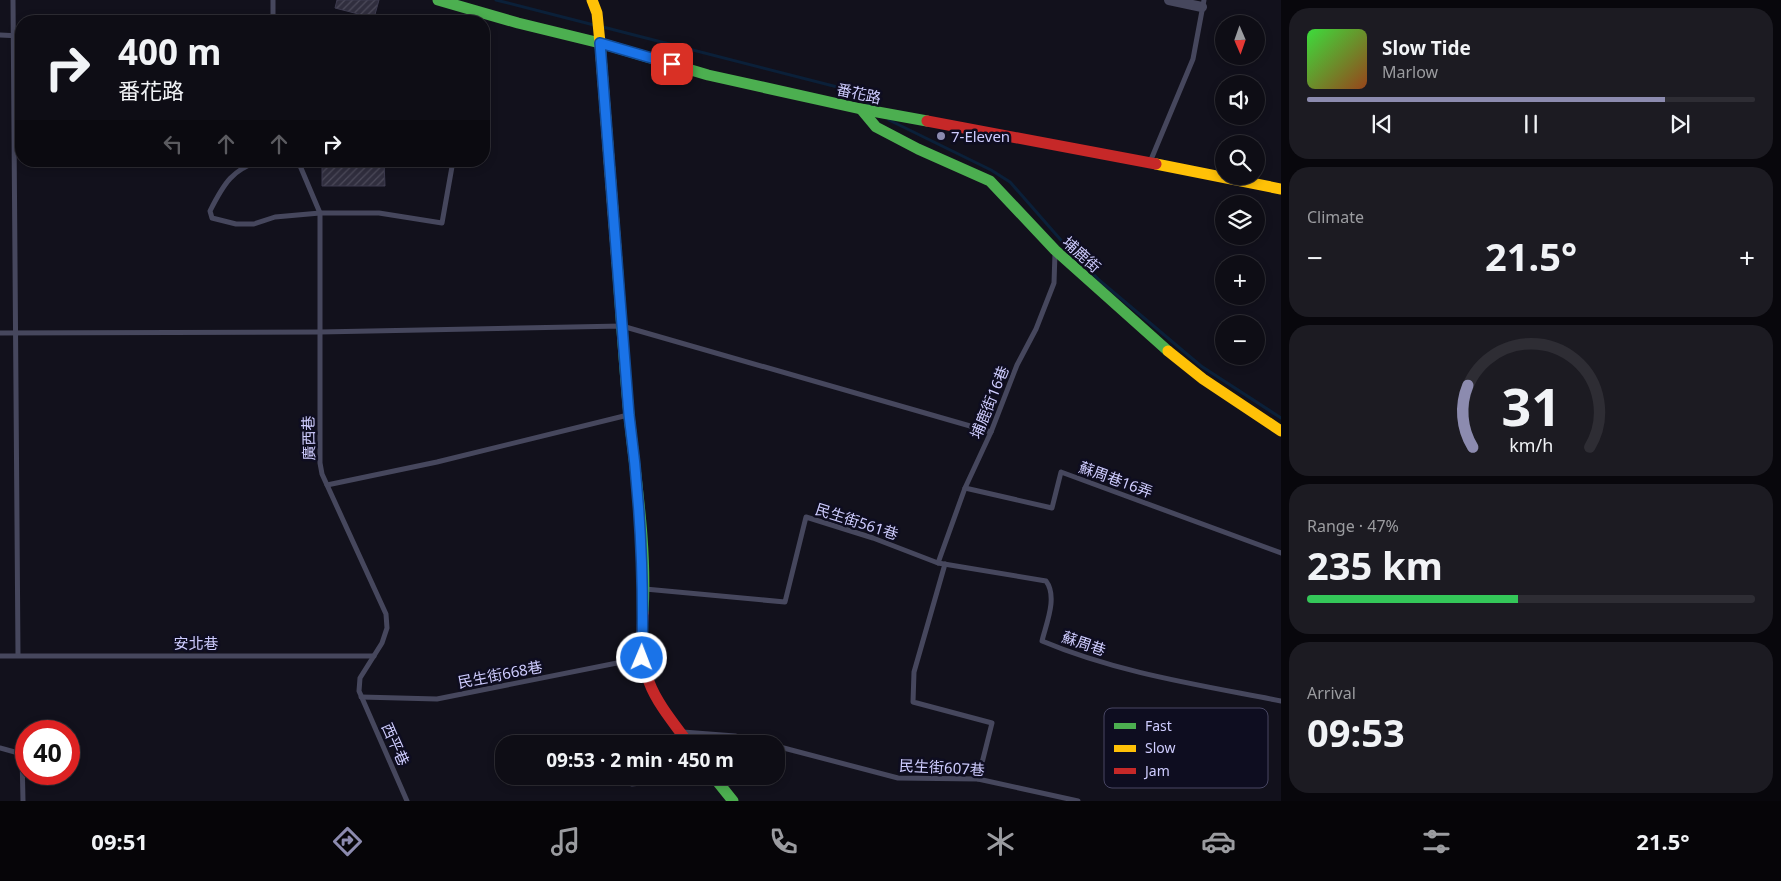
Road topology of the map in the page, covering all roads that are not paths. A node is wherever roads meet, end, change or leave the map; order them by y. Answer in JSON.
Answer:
{"nodes":[{"id":1,"x":13,"y":0,"type":"edge"},
{"id":2,"x":273,"y":0,"type":"edge"},
{"id":3,"x":438,"y":0,"type":"edge"},
{"id":4,"x":592,"y":0,"type":"edge"},
{"id":5,"x":1169,"y":0,"type":"edge"},
{"id":6,"x":1203,"y":3,"type":"edge"},
{"id":7,"x":273,"y":15,"type":"edge"},
{"id":8,"x":0,"y":35,"type":"edge"},
{"id":9,"x":14,"y":36,"type":"junction"},
{"id":10,"x":600,"y":43,"type":"junction"},
{"id":11,"x":861,"y":109,"type":"junction"},
{"id":12,"x":1149,"y":163,"type":"junction"},
{"id":13,"x":244,"y":167,"type":"edge"},
{"id":14,"x":301,"y":167,"type":"edge"},
{"id":15,"x":452,"y":167,"type":"edge"},
{"id":16,"x":1281,"y":189,"type":"edge"},
{"id":17,"x":320,"y":213,"type":"junction"},
{"id":18,"x":1054,"y":250,"type":"junction"},
{"id":19,"x":622,"y":326,"type":"junction"},
{"id":20,"x":320,"y":332,"type":"junction"},
{"id":21,"x":0,"y":333,"type":"edge"},
{"id":22,"x":15,"y":333,"type":"junction"},
{"id":23,"x":629,"y":415,"type":"junction"},
{"id":24,"x":1281,"y":431,"type":"edge"},
{"id":25,"x":991,"y":432,"type":"junction"},
{"id":26,"x":327,"y":485,"type":"junction"},
{"id":27,"x":965,"y":488,"type":"junction"},
{"id":28,"x":1281,"y":553,"type":"edge"},
{"id":29,"x":938,"y":563,"type":"junction"},
{"id":30,"x":945,"y":564,"type":"junction"},
{"id":31,"x":644,"y":589,"type":"junction"},
{"id":32,"x":18,"y":655,"type":"junction"},
{"id":33,"x":0,"y":656,"type":"edge"},
{"id":34,"x":374,"y":656,"type":"junction"},
{"id":35,"x":642,"y":658,"type":"junction"},
{"id":36,"x":361,"y":696,"type":"junction"},
{"id":37,"x":1281,"y":701,"type":"edge"},
{"id":38,"x":681,"y":732,"type":"junction"},
{"id":39,"x":683,"y":735,"type":"edge"},
{"id":40,"x":722,"y":735,"type":"edge"},
{"id":41,"x":0,"y":748,"type":"edge"},
{"id":42,"x":785,"y":748,"type":"edge"},
{"id":43,"x":978,"y":779,"type":"junction"},
{"id":44,"x":720,"y":785,"type":"edge"},
{"id":45,"x":23,"y":801,"type":"edge"},
{"id":46,"x":407,"y":801,"type":"edge"},
{"id":47,"x":733,"y":801,"type":"edge"},
{"id":48,"x":1078,"y":801,"type":"edge"}],
"edges":[{"from":1,"to":9,"type":"lane"},
{"from":2,"to":7,"type":"lane"},
{"from":3,"to":10,"type":"street","name":"番花路"},
{"from":4,"to":10,"type":"street"},
{"from":5,"to":6,"type":"street"},
{"from":6,"to":12,"type":"lane"},
{"from":8,"to":9,"type":"lane"},
{"from":9,"to":22,"type":"lane"},
{"from":10,"to":11,"type":"street","name":"番花路"},
{"from":10,"to":19,"type":"street"},
{"from":11,"to":12,"type":"street","name":"番花路"},
{"from":11,"to":18,"type":"street","name":"埔鹿街"},
{"from":12,"to":16,"type":"street","name":"番花路"},
{"from":13,"to":17,"type":"lane"},
{"from":14,"to":17,"type":"lane","name":"廣西巷"},
{"from":15,"to":17,"type":"lane"},
{"from":17,"to":20,"type":"lane","name":"廣西巷"},
{"from":18,"to":24,"type":"street","name":"埔鹿街"},
{"from":18,"to":25,"type":"lane","name":"埔鹿街16巷"},
{"from":19,"to":20,"type":"lane"},
{"from":19,"to":23,"type":"street"},
{"from":19,"to":25,"type":"lane"},
{"from":20,"to":22,"type":"lane"},
{"from":20,"to":26,"type":"lane","name":"廣西巷"},
{"from":21,"to":22,"type":"lane"},
{"from":22,"to":32,"type":"lane"},
{"from":23,"to":26,"type":"lane"},
{"from":23,"to":31,"type":"street"},
{"from":25,"to":27,"type":"lane","name":"埔鹿街16巷"},
{"from":26,"to":34,"type":"lane","name":"廣西巷"},
{"from":27,"to":28,"type":"lane","name":"蘇周巷16弄"},
{"from":27,"to":29,"type":"lane","name":"埔鹿街16巷"},
{"from":29,"to":30,"type":"lane","name":"民生街561巷"},
{"from":29,"to":31,"type":"lane","name":"民生街561巷"},
{"from":30,"to":37,"type":"lane","name":"蘇周巷"},
{"from":30,"to":43,"type":"lane"},
{"from":31,"to":35,"type":"street"},
{"from":32,"to":33,"type":"lane","name":"安北巷"},
{"from":32,"to":34,"type":"lane","name":"安北巷"},
{"from":34,"to":36,"type":"lane","name":"廣西巷"},
{"from":35,"to":36,"type":"lane","name":"民生街668巷"},
{"from":35,"to":38,"type":"street"},
{"from":36,"to":46,"type":"lane","name":"西平巷"},
{"from":38,"to":39,"type":"street"},
{"from":38,"to":40,"type":"lane"},
{"from":41,"to":45,"type":"lane"},
{"from":42,"to":43,"type":"lane","name":"民生街607巷"},
{"from":43,"to":48,"type":"lane","name":"民生街607巷"},
{"from":44,"to":47,"type":"street"}]}
